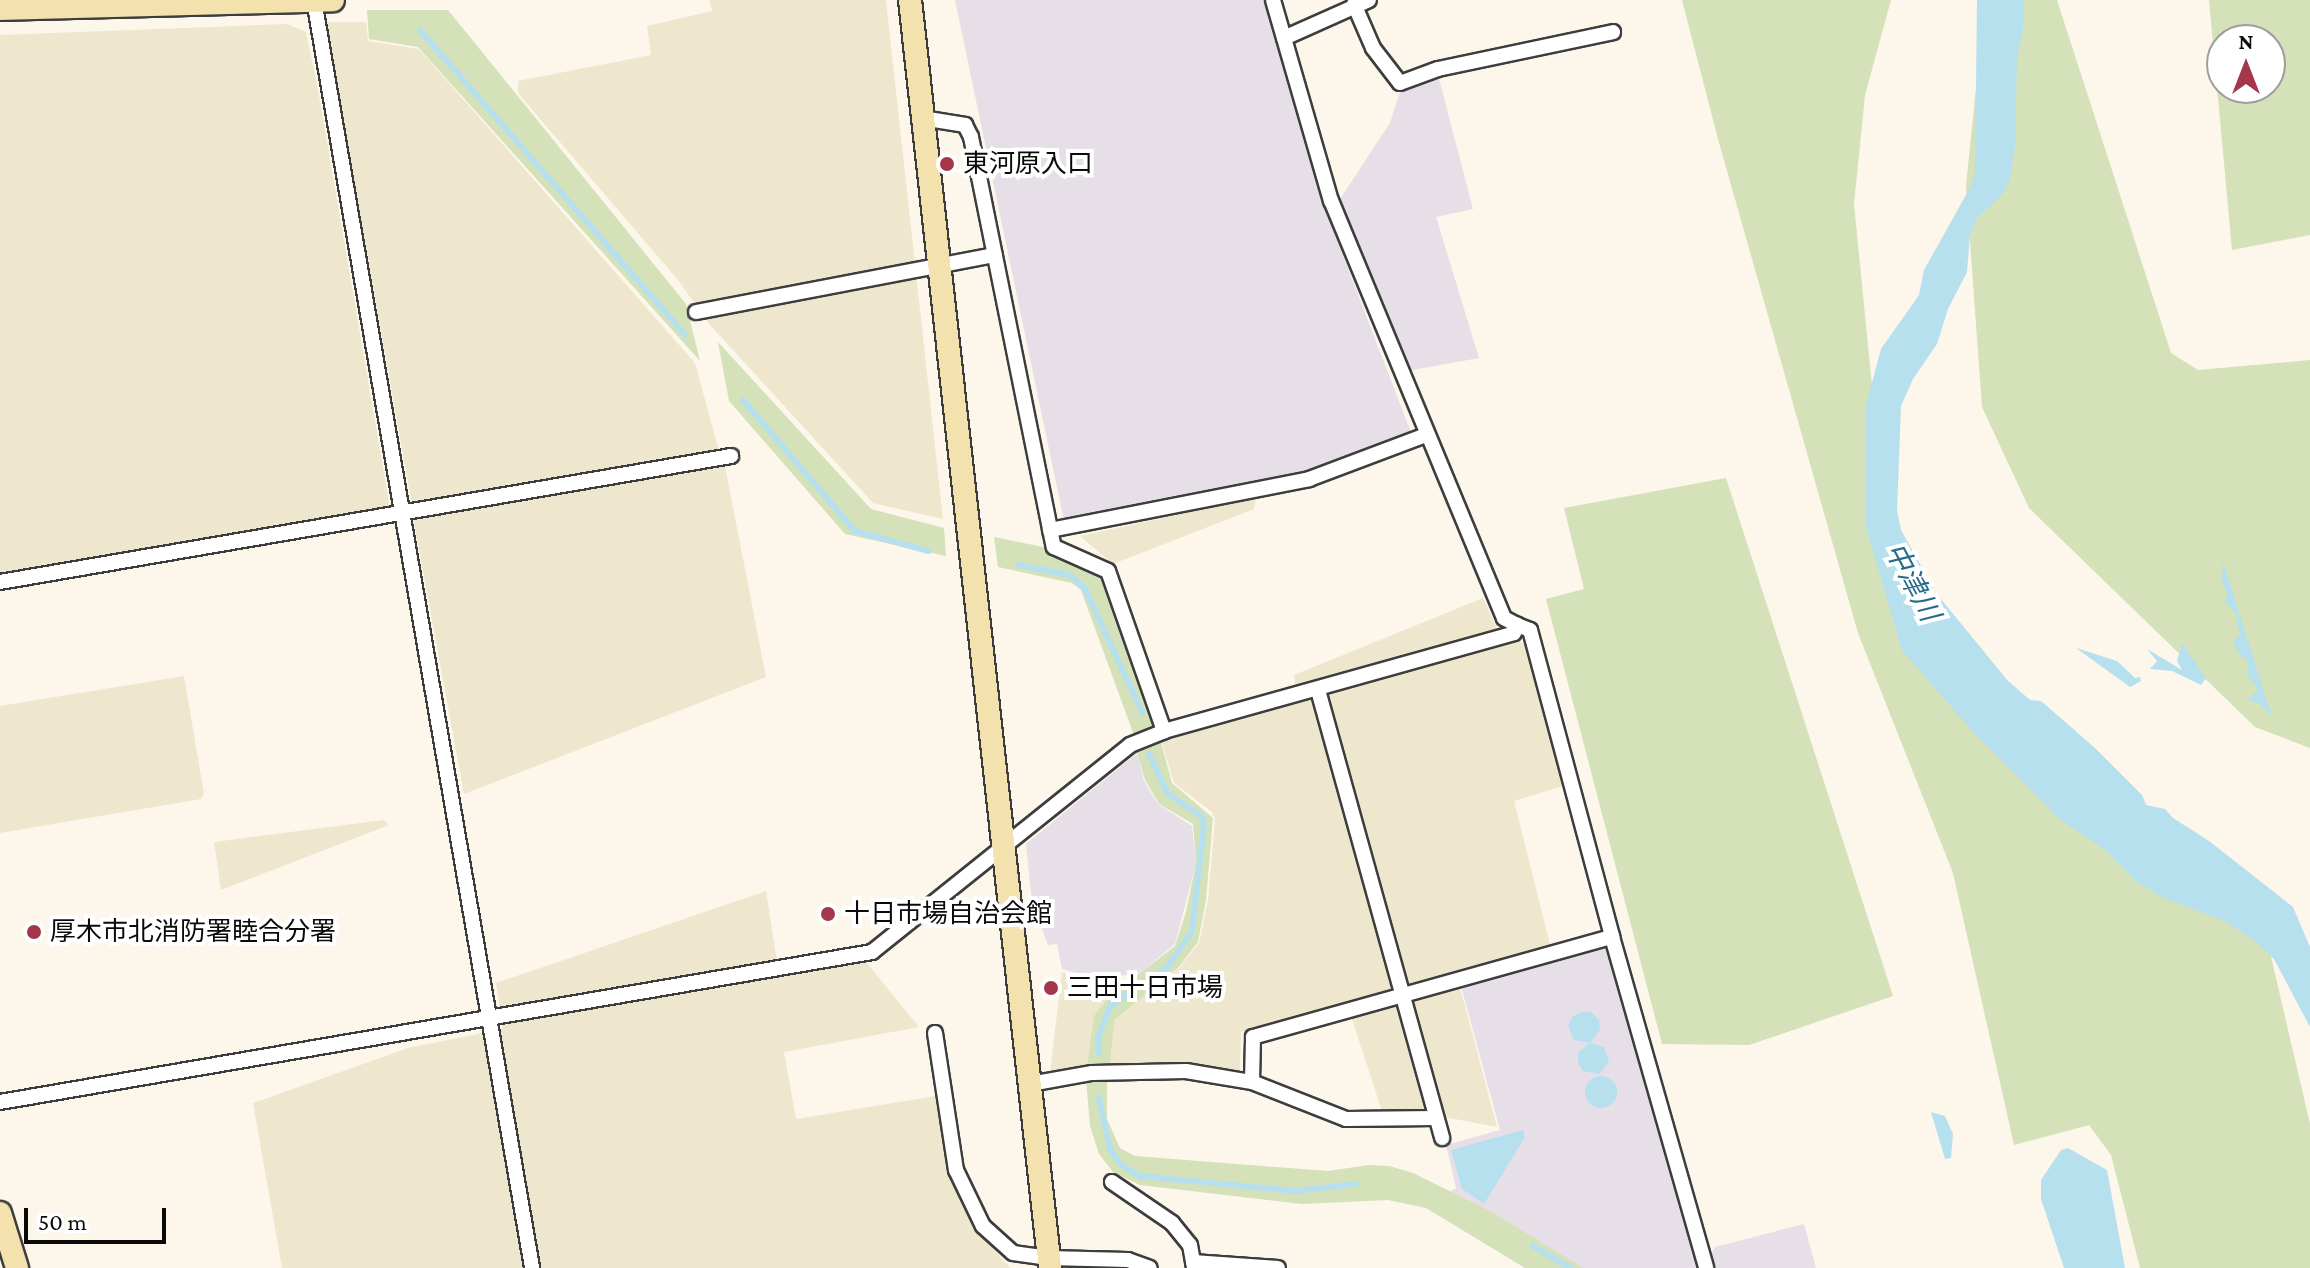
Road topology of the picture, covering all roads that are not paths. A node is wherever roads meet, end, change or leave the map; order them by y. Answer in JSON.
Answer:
{"nodes":[{"id":1,"x":314,"y":0,"type":"edge"},
{"id":2,"x":333,"y":0,"type":"edge"},
{"id":3,"x":910,"y":0,"type":"edge"},
{"id":4,"x":1273,"y":0,"type":"edge"},
{"id":5,"x":1369,"y":0,"type":"edge"},
{"id":6,"x":1354,"y":4,"type":"junction"},
{"id":7,"x":0,"y":9,"type":"edge"},
{"id":8,"x":1613,"y":32,"type":"dead end"},
{"id":9,"x":1284,"y":38,"type":"junction"},
{"id":10,"x":922,"y":118,"type":"junction"},
{"id":11,"x":995,"y":255,"type":"junction"},
{"id":12,"x":938,"y":267,"type":"junction"},
{"id":13,"x":696,"y":312,"type":"dead end"},
{"id":14,"x":1426,"y":435,"type":"junction"},
{"id":15,"x":731,"y":456,"type":"dead end"},
{"id":16,"x":400,"y":514,"type":"junction"},
{"id":17,"x":1050,"y":530,"type":"junction"},
{"id":18,"x":0,"y":582,"type":"edge"},
{"id":19,"x":1517,"y":625,"type":"junction"},
{"id":20,"x":1318,"y":690,"type":"junction"},
{"id":21,"x":1164,"y":731,"type":"junction"},
{"id":22,"x":1003,"y":844,"type":"junction"},
{"id":23,"x":1612,"y":937,"type":"junction"},
{"id":24,"x":1404,"y":997,"type":"junction"},
{"id":25,"x":488,"y":1020,"type":"junction"},
{"id":26,"x":935,"y":1033,"type":"dead end"},
{"id":27,"x":1252,"y":1082,"type":"junction"},
{"id":28,"x":1030,"y":1084,"type":"junction"},
{"id":29,"x":0,"y":1102,"type":"edge"},
{"id":30,"x":1436,"y":1118,"type":"junction"},
{"id":31,"x":1442,"y":1138,"type":"dead end"},
{"id":32,"x":1112,"y":1182,"type":"dead end"},
{"id":33,"x":0,"y":1213,"type":"edge"},
{"id":34,"x":1050,"y":1263,"type":"edge"},
{"id":35,"x":1193,"y":1265,"type":"edge"},
{"id":36,"x":17,"y":1268,"type":"edge"},
{"id":37,"x":532,"y":1268,"type":"edge"},
{"id":38,"x":1150,"y":1268,"type":"edge"},
{"id":39,"x":1278,"y":1268,"type":"edge"},
{"id":40,"x":1706,"y":1268,"type":"edge"}],
"edges":[{"from":1,"to":2,"type":"street"},
{"from":1,"to":7,"type":"street"},
{"from":1,"to":16,"type":"street"},
{"from":3,"to":10,"type":"street"},
{"from":4,"to":9,"type":"street"},
{"from":5,"to":6,"type":"street"},
{"from":6,"to":8,"type":"street"},
{"from":6,"to":9,"type":"street"},
{"from":9,"to":14,"type":"street"},
{"from":10,"to":11,"type":"street"},
{"from":10,"to":12,"type":"street"},
{"from":11,"to":12,"type":"street"},
{"from":11,"to":17,"type":"street"},
{"from":12,"to":13,"type":"street"},
{"from":12,"to":22,"type":"street"},
{"from":14,"to":17,"type":"street"},
{"from":14,"to":19,"type":"street"},
{"from":15,"to":16,"type":"street"},
{"from":16,"to":18,"type":"street"},
{"from":16,"to":25,"type":"street"},
{"from":17,"to":21,"type":"street"},
{"from":19,"to":20,"type":"street"},
{"from":19,"to":23,"type":"street"},
{"from":20,"to":21,"type":"street"},
{"from":20,"to":24,"type":"street"},
{"from":21,"to":22,"type":"street"},
{"from":22,"to":25,"type":"street"},
{"from":22,"to":28,"type":"street"},
{"from":23,"to":24,"type":"street"},
{"from":23,"to":40,"type":"street"},
{"from":24,"to":27,"type":"street"},
{"from":24,"to":30,"type":"street"},
{"from":25,"to":29,"type":"street"},
{"from":25,"to":37,"type":"street"},
{"from":26,"to":34,"type":"street"},
{"from":27,"to":28,"type":"street"},
{"from":27,"to":30,"type":"street"},
{"from":28,"to":34,"type":"street"},
{"from":30,"to":31,"type":"street"},
{"from":32,"to":35,"type":"street"},
{"from":33,"to":36,"type":"street"},
{"from":34,"to":38,"type":"street"},
{"from":35,"to":39,"type":"street"}]}
